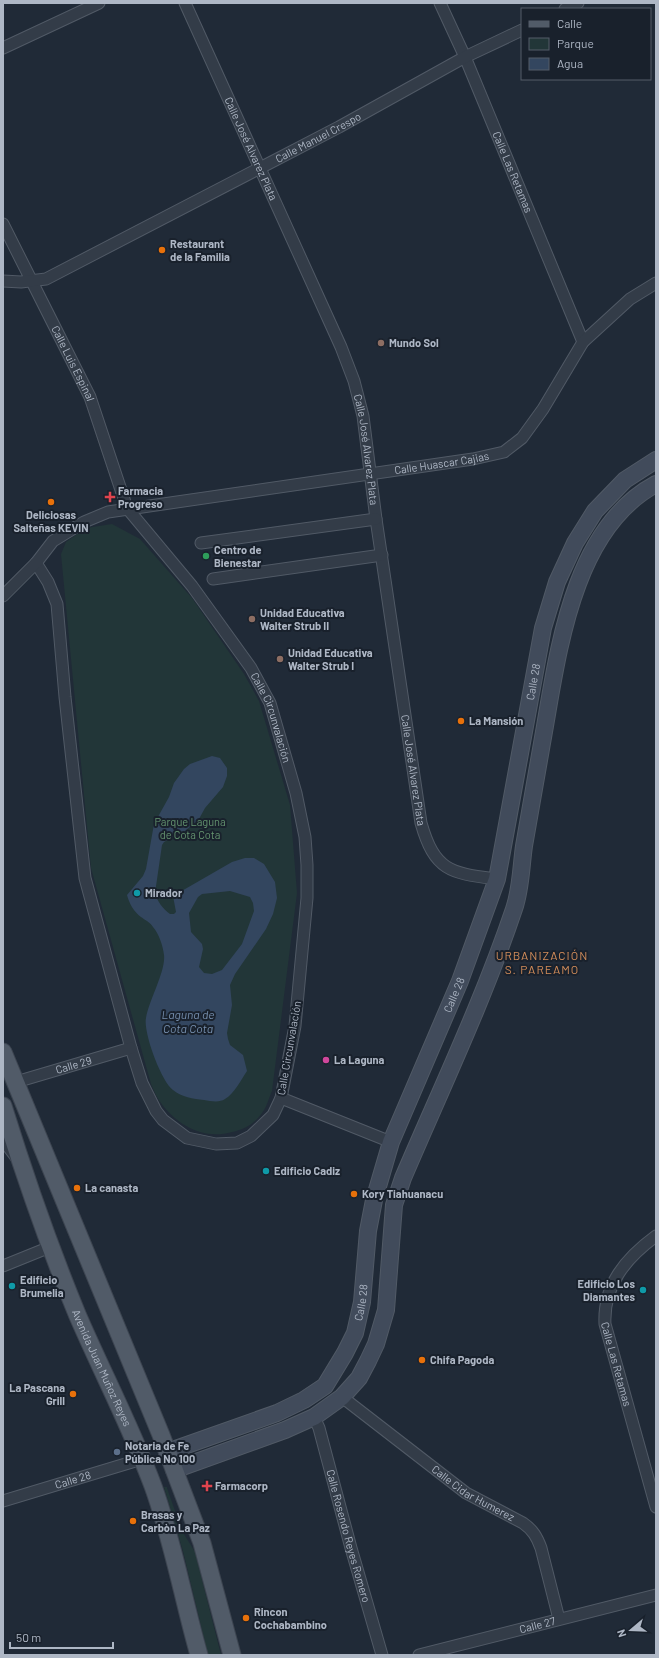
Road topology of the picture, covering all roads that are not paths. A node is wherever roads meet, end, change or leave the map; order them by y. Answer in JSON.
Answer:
{"nodes":[{"id":1,"x":99,"y":3,"type":"edge"},
{"id":2,"x":185,"y":3,"type":"edge"},
{"id":3,"x":440,"y":3,"type":"edge"},
{"id":4,"x":578,"y":3,"type":"edge"},
{"id":5,"x":567,"y":8,"type":"edge"},
{"id":6,"x":521,"y":30,"type":"edge"},
{"id":7,"x":3,"y":48,"type":"edge"},
{"id":8,"x":465,"y":57,"type":"junction"},
{"id":9,"x":260,"y":167,"type":"junction"},
{"id":10,"x":3,"y":224,"type":"edge"},
{"id":11,"x":3,"y":281,"type":"edge"},
{"id":12,"x":31,"y":281,"type":"junction"},
{"id":13,"x":656,"y":283,"type":"edge"},
{"id":14,"x":583,"y":342,"type":"junction"},
{"id":15,"x":656,"y":460,"type":"edge"},
{"id":16,"x":372,"y":475,"type":"junction"},
{"id":17,"x":656,"y":484,"type":"edge"},
{"id":18,"x":127,"y":508,"type":"junction"},
{"id":19,"x":376,"y":519,"type":"junction"},
{"id":20,"x":201,"y":543,"type":"dead end"},
{"id":21,"x":575,"y":543,"type":"junction"},
{"id":22,"x":593,"y":551,"type":"junction"},
{"id":23,"x":382,"y":555,"type":"junction"},
{"id":24,"x":36,"y":563,"type":"junction"},
{"id":25,"x":213,"y":579,"type":"dead end"},
{"id":26,"x":3,"y":596,"type":"edge"},
{"id":27,"x":531,"y":691,"type":"junction"},
{"id":28,"x":550,"y":696,"type":"junction"},
{"id":29,"x":497,"y":879,"type":"junction"},
{"id":30,"x":519,"y":883,"type":"junction"},
{"id":31,"x":131,"y":1048,"type":"junction"},
{"id":32,"x":3,"y":1052,"type":"edge"},
{"id":33,"x":16,"y":1082,"type":"junction"},
{"id":34,"x":281,"y":1098,"type":"junction"},
{"id":35,"x":3,"y":1106,"type":"edge"},
{"id":36,"x":3,"y":1140,"type":"edge"},
{"id":37,"x":390,"y":1142,"type":"junction"},
{"id":38,"x":21,"y":1163,"type":"junction"},
{"id":39,"x":381,"y":1172,"type":"junction"},
{"id":40,"x":403,"y":1178,"type":"junction"},
{"id":41,"x":656,"y":1236,"type":"edge"},
{"id":42,"x":50,"y":1247,"type":"junction"},
{"id":43,"x":3,"y":1266,"type":"edge"},
{"id":44,"x":325,"y":1386,"type":"junction"},
{"id":45,"x":342,"y":1397,"type":"junction"},
{"id":46,"x":304,"y":1400,"type":"junction"},
{"id":47,"x":314,"y":1417,"type":"junction"},
{"id":48,"x":167,"y":1452,"type":"junction"},
{"id":49,"x":142,"y":1459,"type":"junction"},
{"id":50,"x":174,"y":1470,"type":"junction"},
{"id":51,"x":3,"y":1501,"type":"edge"},
{"id":52,"x":656,"y":1507,"type":"edge"},
{"id":53,"x":656,"y":1595,"type":"edge"},
{"id":54,"x":559,"y":1619,"type":"junction"},
{"id":55,"x":199,"y":1655,"type":"edge"},
{"id":56,"x":232,"y":1655,"type":"edge"},
{"id":57,"x":382,"y":1655,"type":"edge"},
{"id":58,"x":418,"y":1655,"type":"edge"}],
"edges":[{"from":1,"to":7,"type":"street"},
{"from":2,"to":9,"type":"street","name":"Calle José Alvarez Plata"},
{"from":3,"to":8,"type":"street","name":"Calle Las Retamas"},
{"from":4,"to":5,"type":"street"},
{"from":6,"to":8,"type":"street","name":"Calle Manuel Crespo"},
{"from":8,"to":9,"type":"street","name":"Calle Manuel Crespo"},
{"from":8,"to":14,"type":"street","name":"Calle Las Retamas"},
{"from":9,"to":12,"type":"street","name":"Calle Manuel Crespo"},
{"from":9,"to":16,"type":"street","name":"Calle José Alvarez Plata"},
{"from":10,"to":12,"type":"street","name":"Calle Luis Espinal"},
{"from":11,"to":12,"type":"street","name":"Calle Manuel Crespo"},
{"from":12,"to":18,"type":"street","name":"Calle Luis Espinal"},
{"from":13,"to":14,"type":"street","name":"Calle Huascar Cajias"},
{"from":14,"to":16,"type":"street","name":"Calle Huascar Cajias"},
{"from":15,"to":21,"type":"main road","name":"Calle 28"},
{"from":16,"to":18,"type":"street","name":"Calle Huascar Cajias"},
{"from":16,"to":19,"type":"street","name":"Calle José Alvarez Plata"},
{"from":17,"to":22,"type":"main road","name":"Calle 28"},
{"from":18,"to":24,"type":"street"},
{"from":18,"to":34,"type":"street","name":"Calle Circunvalación"},
{"from":19,"to":20,"type":"street"},
{"from":19,"to":23,"type":"street","name":"Calle José Alvarez Plata"},
{"from":21,"to":22,"type":"main road"},
{"from":21,"to":27,"type":"main road","name":"Calle 28"},
{"from":22,"to":28,"type":"main road","name":"Calle 28"},
{"from":23,"to":25,"type":"street"},
{"from":23,"to":29,"type":"street","name":"Calle José Alvarez Plata"},
{"from":24,"to":26,"type":"street"},
{"from":24,"to":31,"type":"street","name":"Calle Circunvalación"},
{"from":27,"to":28,"type":"main road"},
{"from":27,"to":29,"type":"main road","name":"Calle 28"},
{"from":28,"to":30,"type":"main road","name":"Calle 28"},
{"from":29,"to":30,"type":"main road"},
{"from":29,"to":37,"type":"main road","name":"Calle 28"},
{"from":30,"to":40,"type":"main road","name":"Calle 28"},
{"from":31,"to":33,"type":"street","name":"Calle 29"},
{"from":31,"to":34,"type":"street","name":"Calle Circunvalación"},
{"from":32,"to":33,"type":"main road"},
{"from":33,"to":48,"type":"main road"},
{"from":34,"to":37,"type":"street"},
{"from":35,"to":38,"type":"main road","name":"Avenida Juan Muñoz Reyes"},
{"from":36,"to":38,"type":"street"},
{"from":37,"to":39,"type":"main road","name":"Calle 28"},
{"from":38,"to":42,"type":"main road","name":"Avenida Juan Muñoz Reyes"},
{"from":39,"to":40,"type":"main road"},
{"from":39,"to":44,"type":"main road","name":"Calle 28"},
{"from":40,"to":45,"type":"main road","name":"Calle 28"},
{"from":41,"to":52,"type":"street","name":"Calle Las Retamas"},
{"from":42,"to":43,"type":"street"},
{"from":42,"to":49,"type":"main road","name":"Avenida Juan Muñoz Reyes"},
{"from":44,"to":45,"type":"main road"},
{"from":44,"to":46,"type":"main road","name":"Calle 28"},
{"from":45,"to":47,"type":"main road","name":"Calle 28"},
{"from":45,"to":54,"type":"street","name":"Calle Cidar Humerez"},
{"from":46,"to":47,"type":"main road"},
{"from":46,"to":48,"type":"main road","name":"Calle 28"},
{"from":47,"to":50,"type":"main road","name":"Calle 28"},
{"from":47,"to":57,"type":"street","name":"Calle Rosendo Reyes Romero"},
{"from":48,"to":49,"type":"main road"},
{"from":48,"to":50,"type":"main road"},
{"from":49,"to":50,"type":"main road"},
{"from":49,"to":51,"type":"street","name":"Calle 28"},
{"from":49,"to":55,"type":"main road","name":"Avenida Juan Muñoz Reyes"},
{"from":50,"to":56,"type":"main road"},
{"from":53,"to":54,"type":"street","name":"Calle 27"},
{"from":54,"to":58,"type":"street","name":"Calle 27"}]}
